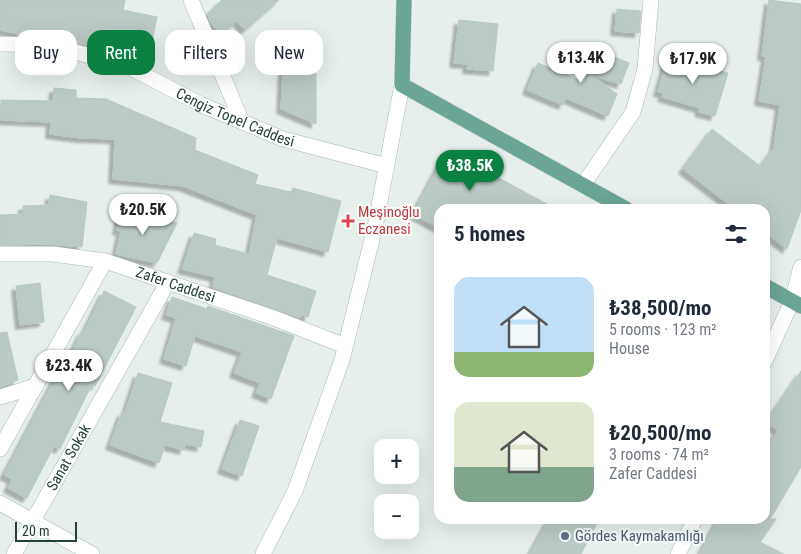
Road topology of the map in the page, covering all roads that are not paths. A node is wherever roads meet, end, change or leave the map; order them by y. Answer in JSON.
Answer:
{"nodes":[{"id":1,"x":191,"y":0,"type":"edge"},
{"id":2,"x":404,"y":0,"type":"edge"},
{"id":3,"x":651,"y":0,"type":"edge"},
{"id":4,"x":0,"y":44,"type":"edge"},
{"id":5,"x":402,"y":85,"type":"junction"},
{"id":6,"x":242,"y":122,"type":"junction"},
{"id":7,"x":387,"y":166,"type":"junction"},
{"id":8,"x":583,"y":185,"type":"junction"},
{"id":9,"x":617,"y":204,"type":"edge"},
{"id":10,"x":0,"y":254,"type":"edge"},
{"id":11,"x":105,"y":261,"type":"junction"},
{"id":12,"x":801,"y":267,"type":"edge"},
{"id":13,"x":168,"y":282,"type":"junction"},
{"id":14,"x":770,"y":289,"type":"edge"},
{"id":15,"x":796,"y":303,"type":"edge"},
{"id":16,"x":345,"y":346,"type":"junction"},
{"id":17,"x":770,"y":352,"type":"edge"},
{"id":18,"x":36,"y":386,"type":"junction"},
{"id":19,"x":0,"y":397,"type":"edge"},
{"id":20,"x":0,"y":449,"type":"edge"},
{"id":21,"x":0,"y":503,"type":"edge"},
{"id":22,"x":32,"y":520,"type":"junction"},
{"id":23,"x":693,"y":524,"type":"edge"},
{"id":24,"x":14,"y":554,"type":"edge"},
{"id":25,"x":92,"y":554,"type":"edge"},
{"id":26,"x":263,"y":554,"type":"edge"},
{"id":27,"x":678,"y":554,"type":"edge"}],
"edges":[{"from":1,"to":6,"type":"street"},
{"from":2,"to":5,"type":"main road"},
{"from":3,"to":8,"type":"street"},
{"from":4,"to":6,"type":"street","name":"Cengiz Topel Caddesi"},
{"from":5,"to":7,"type":"street"},
{"from":5,"to":8,"type":"main road"},
{"from":6,"to":7,"type":"street","name":"Cengiz Topel Caddesi"},
{"from":7,"to":16,"type":"street"},
{"from":8,"to":9,"type":"main road"},
{"from":10,"to":11,"type":"street","name":"Zafer Caddesi"},
{"from":11,"to":13,"type":"street","name":"Zafer Caddesi"},
{"from":11,"to":18,"type":"street"},
{"from":12,"to":15,"type":"street"},
{"from":13,"to":16,"type":"street","name":"Zafer Caddesi"},
{"from":13,"to":22,"type":"street","name":"Sanat Sokak"},
{"from":14,"to":15,"type":"main road"},
{"from":15,"to":17,"type":"street"},
{"from":16,"to":26,"type":"street"},
{"from":18,"to":19,"type":"street"},
{"from":18,"to":20,"type":"street"},
{"from":21,"to":22,"type":"street"},
{"from":22,"to":24,"type":"street","name":"Sanat Sokak"},
{"from":22,"to":25,"type":"street"},
{"from":23,"to":27,"type":"street"}]}
